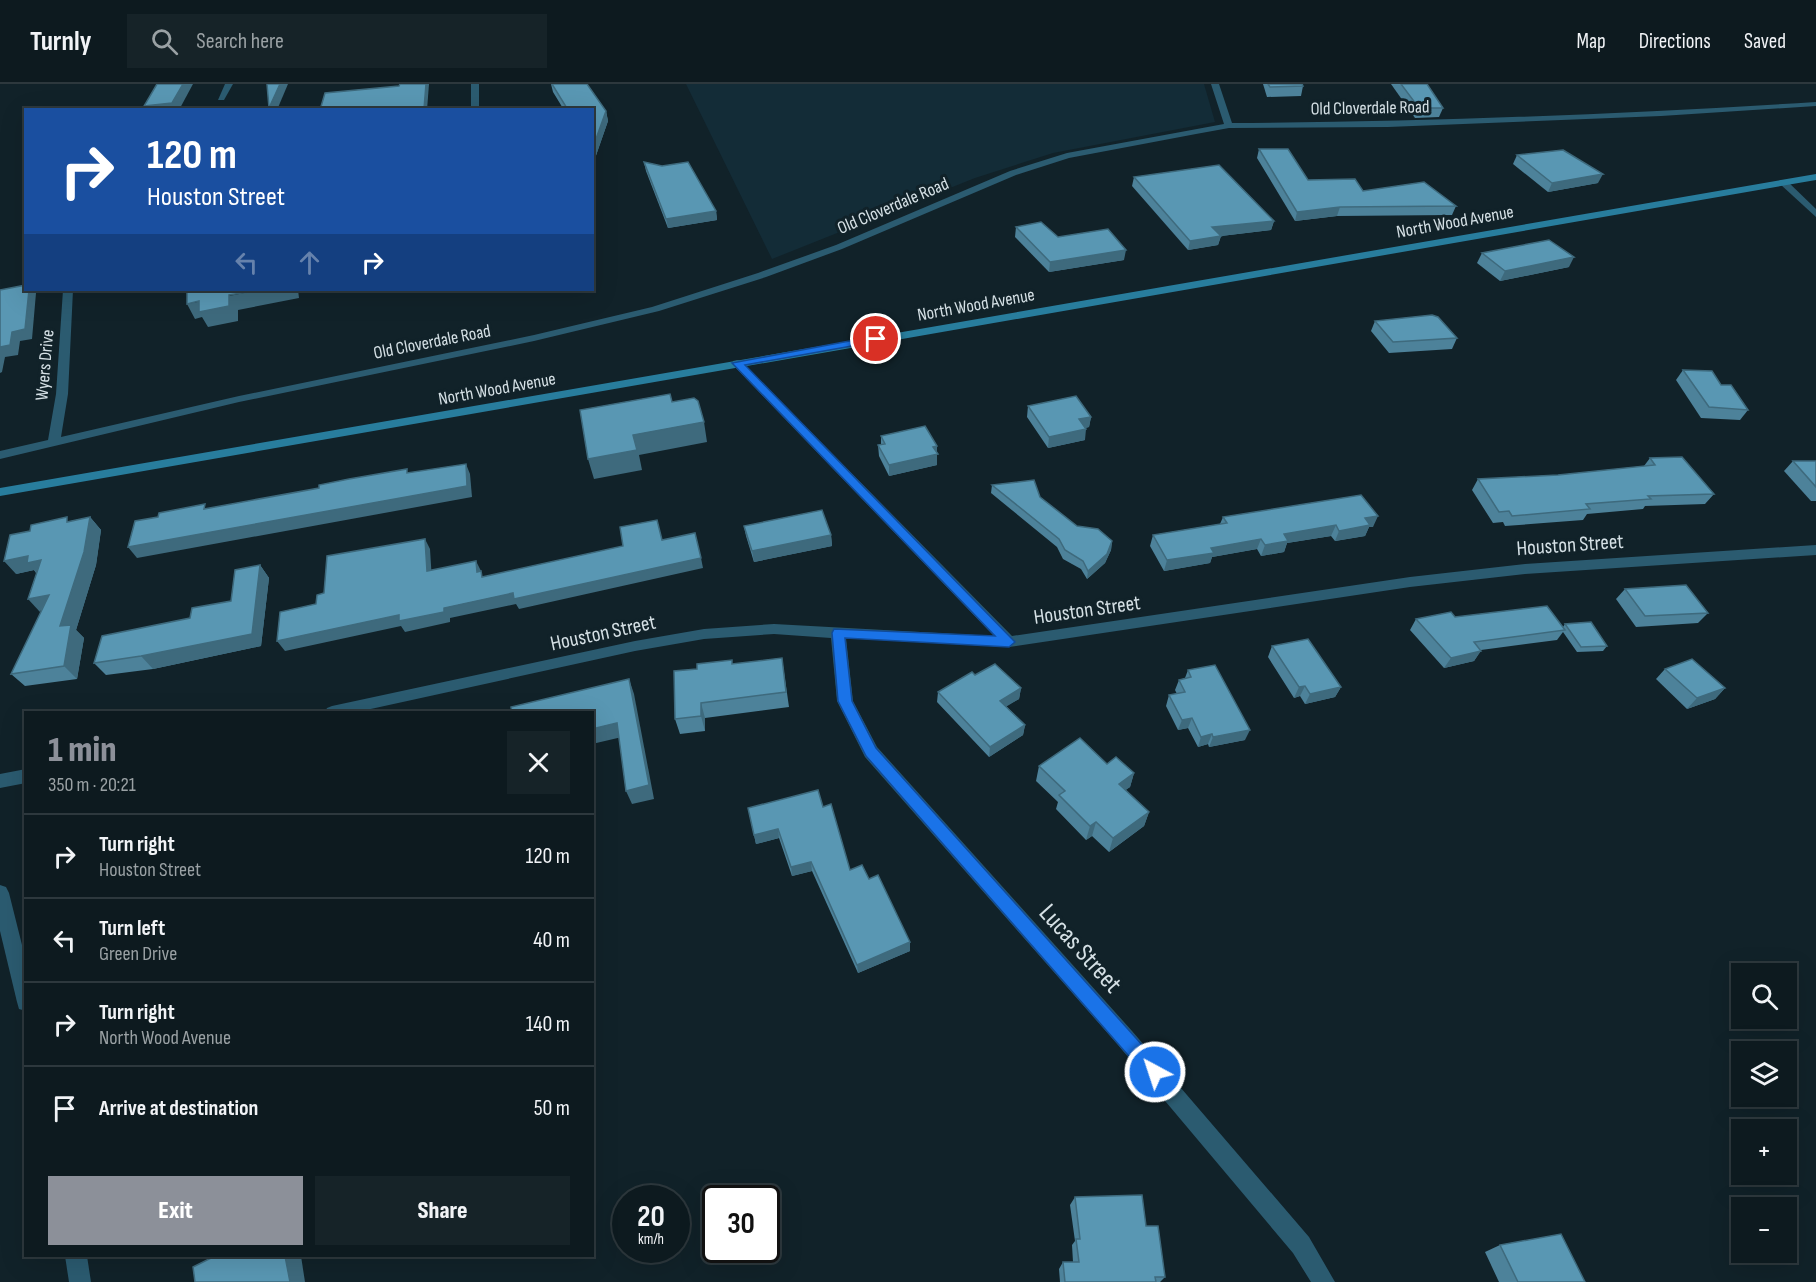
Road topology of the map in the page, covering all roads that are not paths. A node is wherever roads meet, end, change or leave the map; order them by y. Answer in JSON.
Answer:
{"nodes":[{"id":1,"x":229,"y":84,"type":"edge"},
{"id":2,"x":475,"y":84,"type":"edge"},
{"id":3,"x":1215,"y":84,"type":"edge"},
{"id":4,"x":221,"y":98,"type":"dead end"},
{"id":5,"x":1816,"y":104,"type":"edge"},
{"id":6,"x":475,"y":108,"type":"edge"},
{"id":7,"x":1229,"y":126,"type":"junction"},
{"id":8,"x":1816,"y":177,"type":"edge"},
{"id":9,"x":1783,"y":182,"type":"junction"},
{"id":10,"x":1816,"y":214,"type":"edge"},
{"id":11,"x":68,"y":291,"type":"edge"},
{"id":12,"x":737,"y":363,"type":"junction"},
{"id":13,"x":54,"y":443,"type":"junction"},
{"id":14,"x":0,"y":455,"type":"edge"},
{"id":15,"x":0,"y":492,"type":"edge"},
{"id":16,"x":1816,"y":550,"type":"edge"},
{"id":17,"x":838,"y":633,"type":"junction"},
{"id":18,"x":1009,"y":642,"type":"junction"},
{"id":19,"x":337,"y":711,"type":"edge"},
{"id":20,"x":24,"y":776,"type":"edge"},
{"id":21,"x":0,"y":781,"type":"edge"},
{"id":22,"x":0,"y":893,"type":"edge"},
{"id":23,"x":24,"y":994,"type":"edge"},
{"id":24,"x":76,"y":1257,"type":"edge"},
{"id":25,"x":80,"y":1282,"type":"edge"},
{"id":26,"x":1324,"y":1282,"type":"edge"}],
"edges":[{"from":1,"to":4,"type":"street"},
{"from":2,"to":6,"type":"street"},
{"from":3,"to":7,"type":"street"},
{"from":5,"to":7,"type":"street","name":"Old Cloverdale Road"},
{"from":7,"to":13,"type":"street","name":"Old Cloverdale Road"},
{"from":8,"to":9,"type":"main road","name":"North Wood Avenue"},
{"from":9,"to":10,"type":"street"},
{"from":9,"to":12,"type":"main road","name":"North Wood Avenue"},
{"from":11,"to":13,"type":"street","name":"Wyers Drive"},
{"from":12,"to":15,"type":"main road","name":"North Wood Avenue"},
{"from":12,"to":18,"type":"street"},
{"from":13,"to":14,"type":"street","name":"Old Cloverdale Road"},
{"from":16,"to":18,"type":"street","name":"Houston Street"},
{"from":17,"to":18,"type":"street","name":"Houston Street"},
{"from":17,"to":19,"type":"street","name":"Houston Street"},
{"from":17,"to":26,"type":"street","name":"Lucas Street"},
{"from":20,"to":21,"type":"street"},
{"from":22,"to":23,"type":"street"},
{"from":24,"to":25,"type":"street"}]}
